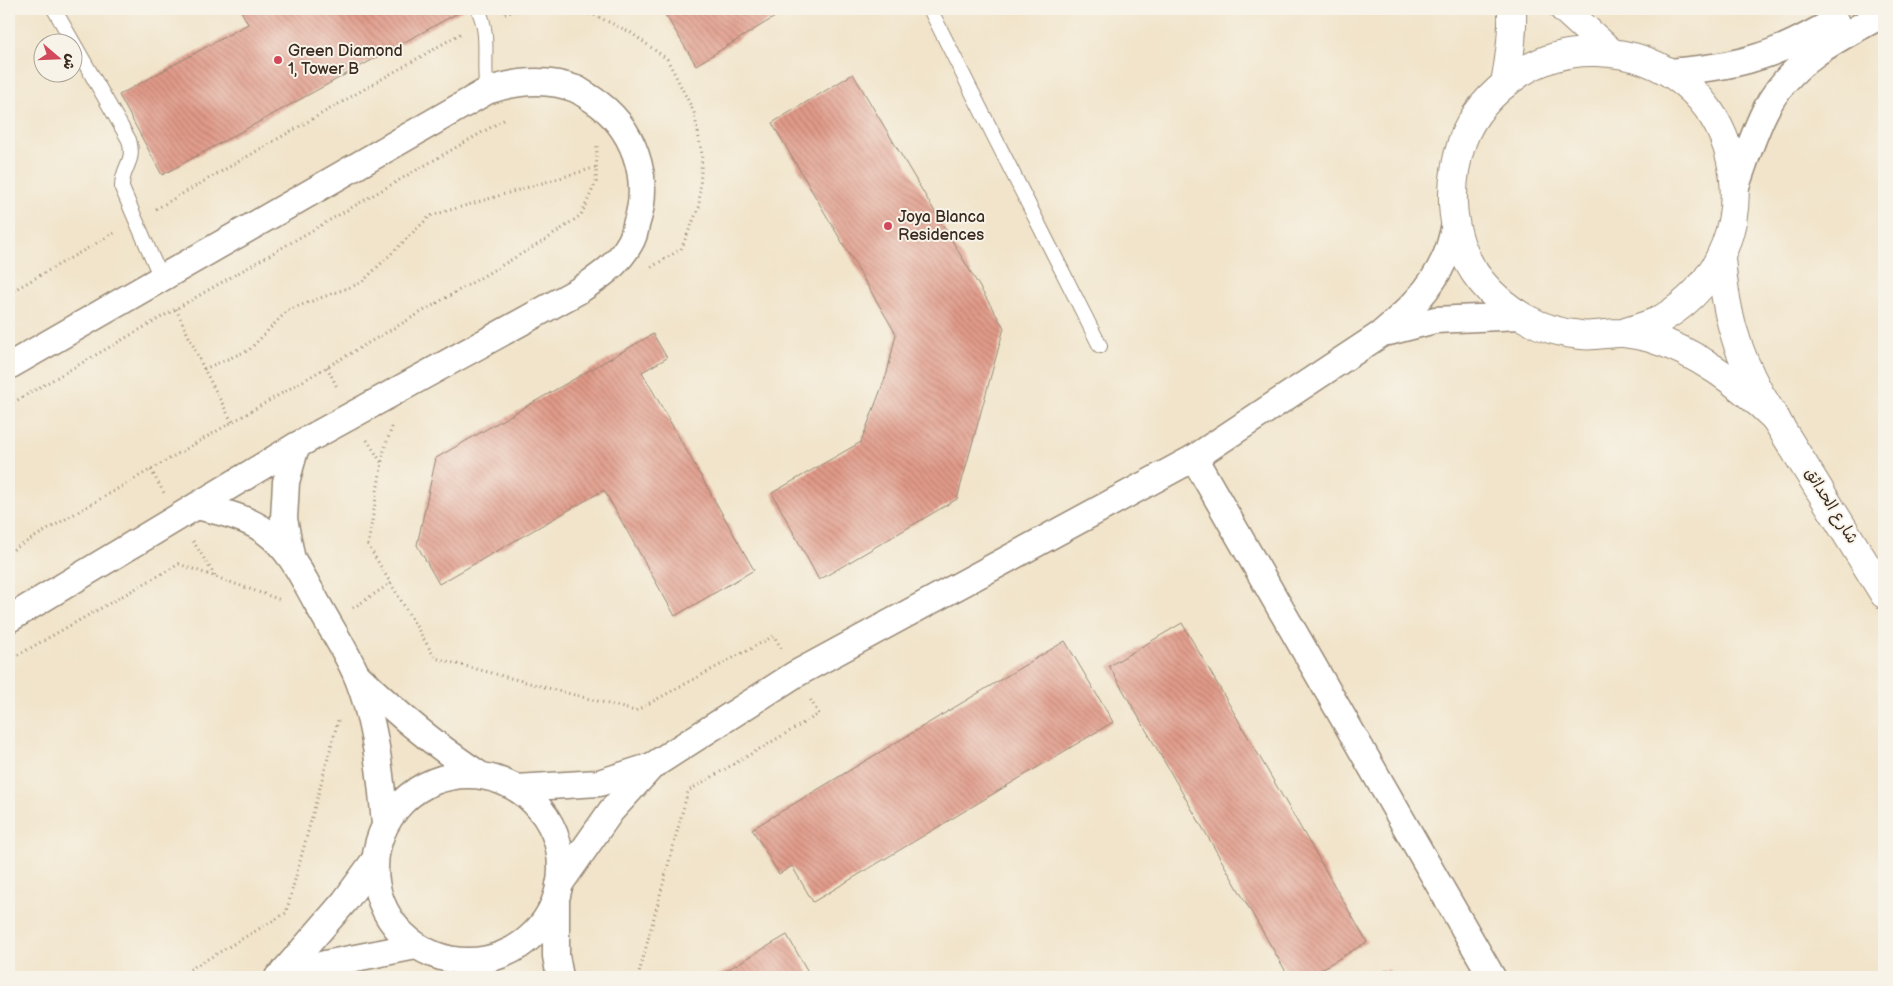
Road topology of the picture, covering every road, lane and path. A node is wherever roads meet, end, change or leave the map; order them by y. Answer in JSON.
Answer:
{"nodes":[{"id":1,"x":54,"y":9,"type":"edge"},
{"id":2,"x":533,"y":9,"type":"edge"},
{"id":3,"x":555,"y":9,"type":"edge"},
{"id":4,"x":930,"y":9,"type":"edge"},
{"id":5,"x":1512,"y":9,"type":"edge"},
{"id":6,"x":1564,"y":9,"type":"edge"},
{"id":7,"x":1858,"y":9,"type":"edge"},
{"id":8,"x":1884,"y":14,"type":"edge"},
{"id":9,"x":481,"y":15,"type":"edge"},
{"id":10,"x":1611,"y":52,"type":"junction"},
{"id":11,"x":1668,"y":72,"type":"junction"},
{"id":12,"x":1505,"y":83,"type":"junction"},
{"id":13,"x":488,"y":91,"type":"junction"},
{"id":14,"x":513,"y":114,"type":"dead end"},
{"id":15,"x":598,"y":144,"type":"dead end"},
{"id":16,"x":597,"y":167,"type":"junction"},
{"id":17,"x":1736,"y":186,"type":"junction"},
{"id":18,"x":136,"y":220,"type":"junction"},
{"id":19,"x":1455,"y":225,"type":"junction"},
{"id":20,"x":1720,"y":258,"type":"junction"},
{"id":21,"x":648,"y":270,"type":"dead end"},
{"id":22,"x":161,"y":278,"type":"junction"},
{"id":23,"x":9,"y":293,"type":"edge"},
{"id":24,"x":176,"y":309,"type":"junction"},
{"id":25,"x":1521,"y":316,"type":"junction"},
{"id":26,"x":1624,"y":333,"type":"junction"},
{"id":27,"x":1381,"y":334,"type":"junction"},
{"id":28,"x":1100,"y":346,"type":"dead end"},
{"id":29,"x":9,"y":366,"type":"edge"},
{"id":30,"x":204,"y":369,"type":"junction"},
{"id":31,"x":9,"y":405,"type":"edge"},
{"id":32,"x":1776,"y":419,"type":"junction"},
{"id":33,"x":232,"y":422,"type":"junction"},
{"id":34,"x":393,"y":424,"type":"dead end"},
{"id":35,"x":296,"y":446,"type":"junction"},
{"id":36,"x":1194,"y":458,"type":"junction"},
{"id":37,"x":197,"y":506,"type":"junction"},
{"id":38,"x":9,"y":552,"type":"edge"},
{"id":39,"x":291,"y":555,"type":"junction"},
{"id":40,"x":1884,"y":594,"type":"edge"},
{"id":41,"x":282,"y":601,"type":"dead end"},
{"id":42,"x":9,"y":618,"type":"edge"},
{"id":43,"x":9,"y":660,"type":"edge"},
{"id":44,"x":356,"y":675,"type":"junction"},
{"id":45,"x":794,"y":675,"type":"junction"},
{"id":46,"x":340,"y":714,"type":"dead end"},
{"id":47,"x":652,"y":766,"type":"junction"},
{"id":48,"x":480,"y":775,"type":"junction"},
{"id":49,"x":516,"y":788,"type":"junction"},
{"id":50,"x":385,"y":824,"type":"junction"},
{"id":51,"x":374,"y":861,"type":"junction"},
{"id":52,"x":558,"y":891,"type":"junction"},
{"id":53,"x":416,"y":946,"type":"junction"},
{"id":54,"x":453,"y":961,"type":"junction"},
{"id":55,"x":279,"y":976,"type":"edge"},
{"id":56,"x":177,"y":977,"type":"edge"},
{"id":57,"x":479,"y":977,"type":"edge"},
{"id":58,"x":560,"y":977,"type":"edge"},
{"id":59,"x":638,"y":977,"type":"edge"},
{"id":60,"x":1492,"y":977,"type":"edge"}],
"edges":[{"from":1,"to":18,"type":"lane"},
{"from":2,"to":9,"type":"path"},
{"from":3,"to":21,"type":"path"},
{"from":4,"to":28,"type":"lane"},
{"from":5,"to":12,"type":"street"},
{"from":6,"to":10,"type":"street"},
{"from":7,"to":11,"type":"street"},
{"from":8,"to":17,"type":"street"},
{"from":9,"to":13,"type":"lane"},
{"from":9,"to":18,"type":"path"},
{"from":10,"to":11,"type":"street"},
{"from":10,"to":12,"type":"street"},
{"from":11,"to":17,"type":"street"},
{"from":12,"to":19,"type":"street"},
{"from":13,"to":22,"type":"street"},
{"from":13,"to":35,"type":"street"},
{"from":14,"to":24,"type":"path"},
{"from":15,"to":16,"type":"path"},
{"from":16,"to":30,"type":"path"},
{"from":16,"to":33,"type":"path"},
{"from":17,"to":20,"type":"street"},
{"from":18,"to":22,"type":"lane"},
{"from":18,"to":23,"type":"path"},
{"from":19,"to":25,"type":"street"},
{"from":19,"to":27,"type":"street"},
{"from":20,"to":26,"type":"street"},
{"from":20,"to":32,"type":"street","name":"شارع الحدائق"},
{"from":22,"to":24,"type":"path"},
{"from":22,"to":29,"type":"street"},
{"from":24,"to":30,"type":"path"},
{"from":24,"to":31,"type":"path"},
{"from":25,"to":26,"type":"street"},
{"from":25,"to":27,"type":"street"},
{"from":26,"to":32,"type":"street"},
{"from":27,"to":36,"type":"street"},
{"from":30,"to":33,"type":"path"},
{"from":32,"to":40,"type":"street","name":"شارع الحدائق"},
{"from":33,"to":38,"type":"path"},
{"from":34,"to":45,"type":"path"},
{"from":35,"to":37,"type":"street"},
{"from":35,"to":39,"type":"street"},
{"from":36,"to":45,"type":"street"},
{"from":36,"to":60,"type":"street"},
{"from":37,"to":39,"type":"street"},
{"from":37,"to":42,"type":"street"},
{"from":39,"to":44,"type":"street"},
{"from":41,"to":43,"type":"path"},
{"from":44,"to":48,"type":"street"},
{"from":44,"to":50,"type":"street"},
{"from":45,"to":47,"type":"street"},
{"from":45,"to":59,"type":"path"},
{"from":46,"to":56,"type":"path"},
{"from":47,"to":49,"type":"street"},
{"from":47,"to":52,"type":"street"},
{"from":48,"to":49,"type":"street"},
{"from":48,"to":50,"type":"street"},
{"from":49,"to":52,"type":"street"},
{"from":50,"to":51,"type":"street"},
{"from":51,"to":53,"type":"street"},
{"from":51,"to":55,"type":"street"},
{"from":52,"to":54,"type":"street"},
{"from":52,"to":58,"type":"street"},
{"from":53,"to":54,"type":"street"},
{"from":53,"to":55,"type":"street"},
{"from":54,"to":57,"type":"street"}]}
